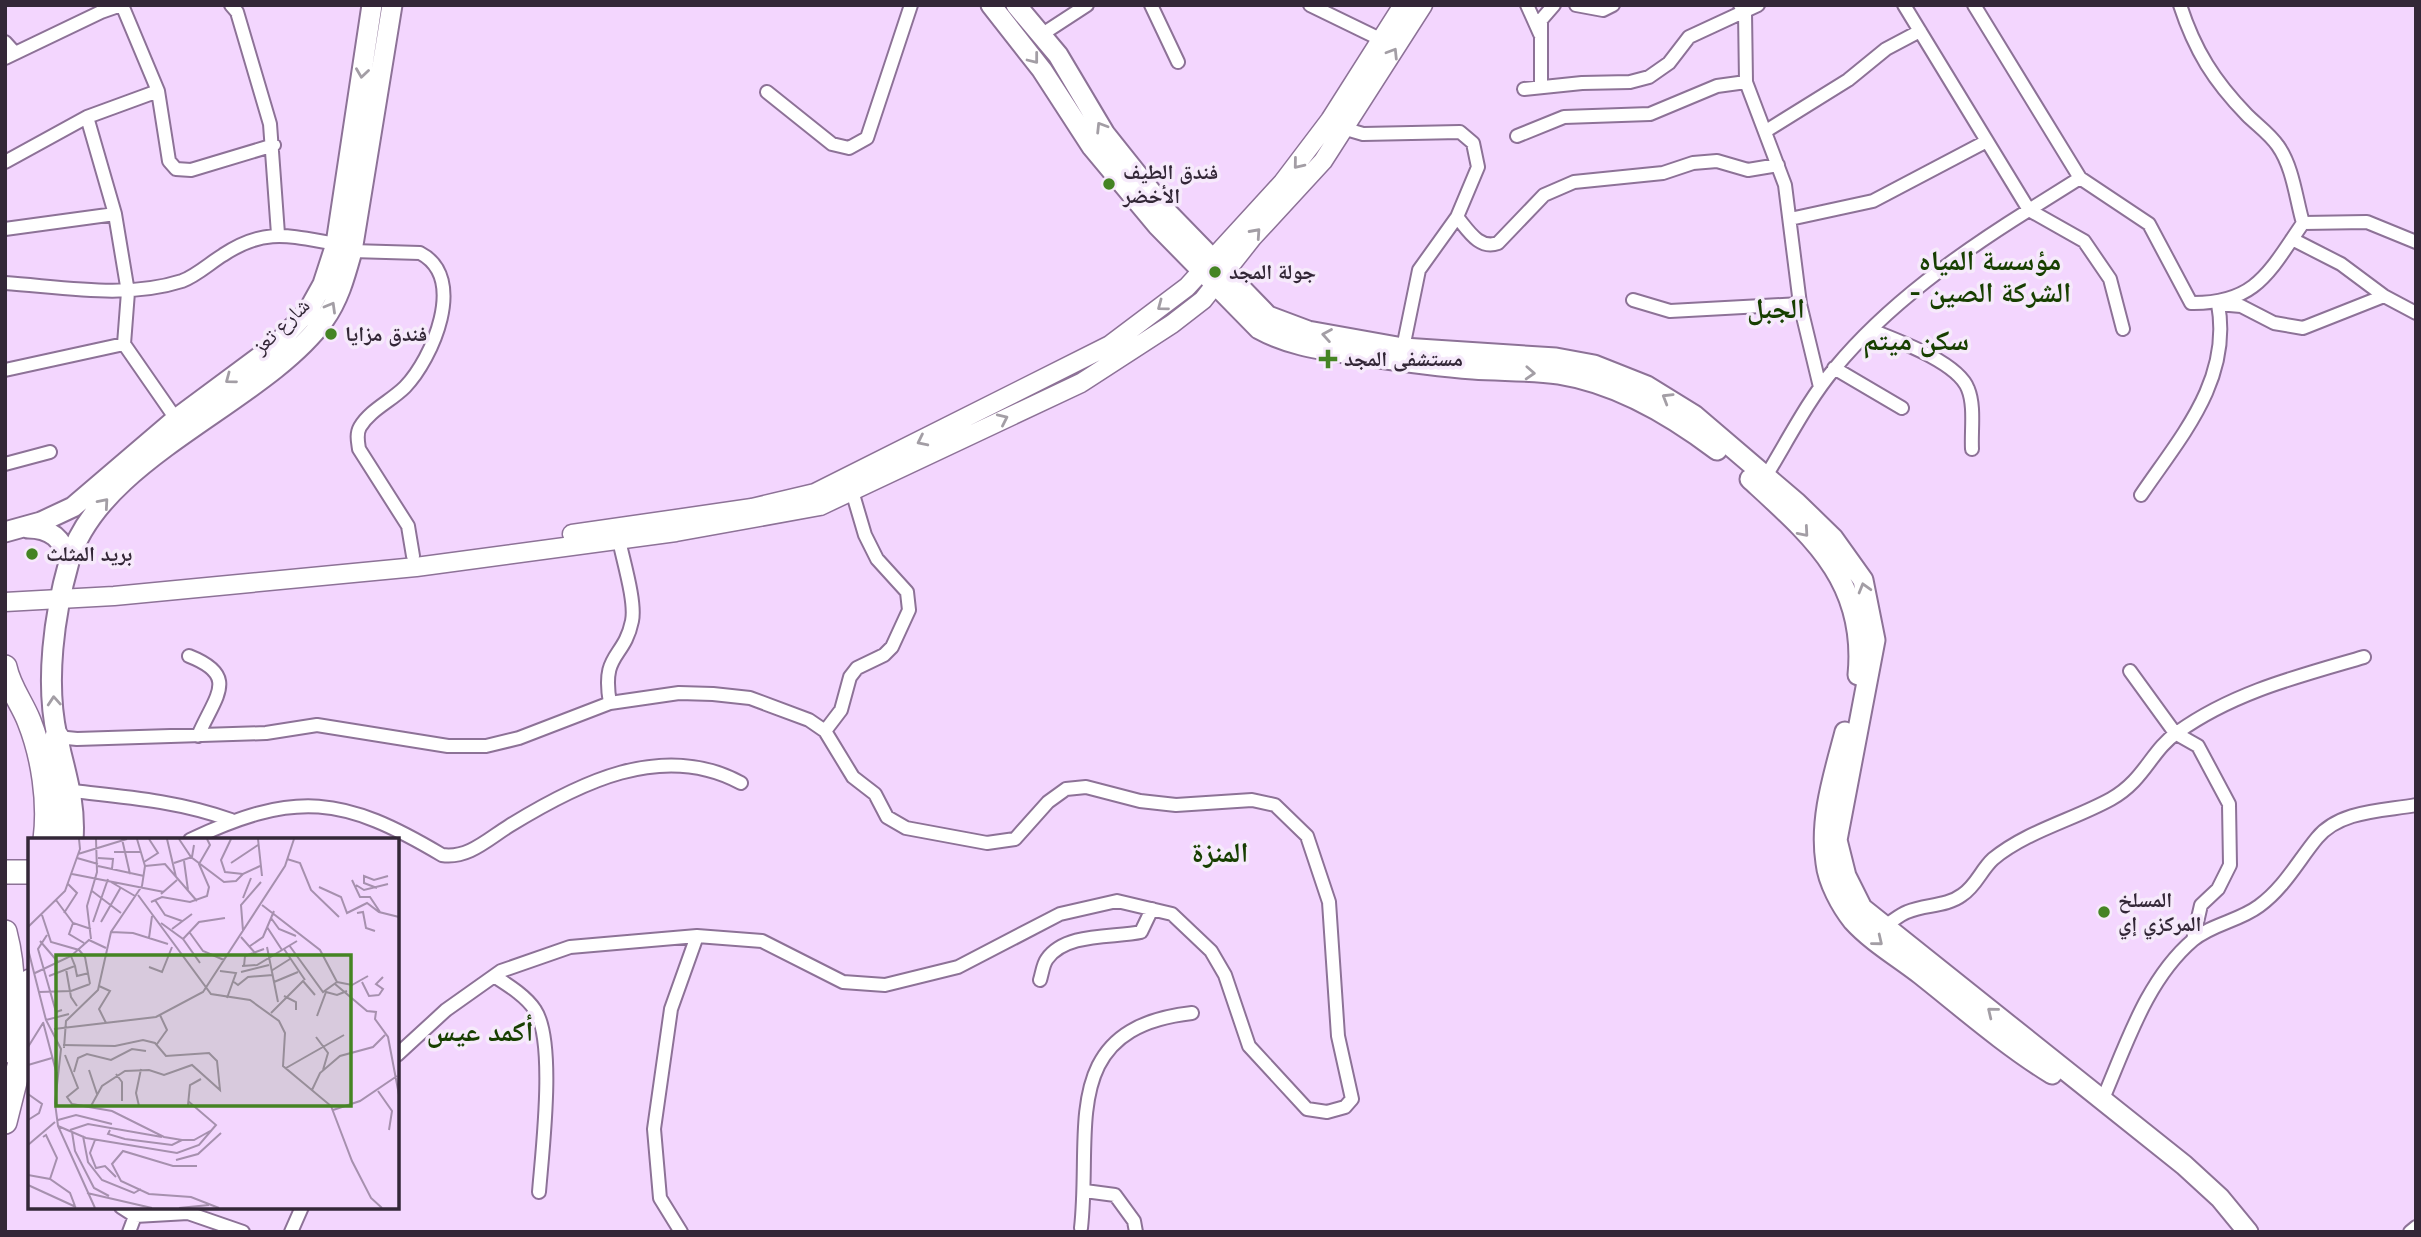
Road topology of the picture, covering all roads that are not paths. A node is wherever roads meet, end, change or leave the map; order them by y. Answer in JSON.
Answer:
{"nodes":[{"id":1,"x":122,"y":5,"type":"edge"},
{"id":2,"x":231,"y":5,"type":"edge"},
{"id":3,"x":372,"y":5,"type":"edge"},
{"id":4,"x":393,"y":5,"type":"edge"},
{"id":5,"x":911,"y":5,"type":"edge"},
{"id":6,"x":991,"y":5,"type":"edge"},
{"id":7,"x":1016,"y":5,"type":"edge"},
{"id":8,"x":1087,"y":5,"type":"edge"},
{"id":9,"x":1151,"y":5,"type":"edge"},
{"id":10,"x":1310,"y":5,"type":"edge"},
{"id":11,"x":1403,"y":5,"type":"edge"},
{"id":12,"x":1423,"y":5,"type":"edge"},
{"id":13,"x":1527,"y":5,"type":"edge"},
{"id":14,"x":1554,"y":5,"type":"edge"},
{"id":15,"x":1576,"y":5,"type":"edge"},
{"id":16,"x":1613,"y":5,"type":"edge"},
{"id":17,"x":1758,"y":5,"type":"edge"},
{"id":18,"x":1904,"y":5,"type":"edge"},
{"id":19,"x":1974,"y":5,"type":"edge"},
{"id":20,"x":2180,"y":5,"type":"edge"},
{"id":21,"x":99,"y":9,"type":"edge"},
{"id":22,"x":1742,"y":9,"type":"edge"},
{"id":23,"x":1920,"y":31,"type":"junction"},
{"id":24,"x":1041,"y":35,"type":"junction"},
{"id":25,"x":1542,"y":38,"type":"junction"},
{"id":26,"x":1382,"y":40,"type":"junction"},
{"id":27,"x":5,"y":42,"type":"edge"},
{"id":28,"x":10,"y":55,"type":"edge"},
{"id":29,"x":1178,"y":62,"type":"dead end"},
{"id":30,"x":1746,"y":82,"type":"junction"},
{"id":31,"x":1541,"y":87,"type":"junction"},
{"id":32,"x":1524,"y":89,"type":"dead end"},
{"id":33,"x":158,"y":92,"type":"junction"},
{"id":34,"x":767,"y":92,"type":"dead end"},
{"id":35,"x":87,"y":117,"type":"junction"},
{"id":36,"x":1346,"y":129,"type":"junction"},
{"id":37,"x":1766,"y":131,"type":"junction"},
{"id":38,"x":1517,"y":136,"type":"dead end"},
{"id":39,"x":1987,"y":141,"type":"junction"},
{"id":40,"x":1325,"y":144,"type":"junction"},
{"id":41,"x":274,"y":145,"type":"junction"},
{"id":42,"x":5,"y":162,"type":"edge"},
{"id":43,"x":1778,"y":166,"type":"junction"},
{"id":44,"x":2080,"y":178,"type":"junction"},
{"id":45,"x":2029,"y":210,"type":"junction"},
{"id":46,"x":115,"y":214,"type":"junction"},
{"id":47,"x":1457,"y":217,"type":"junction"},
{"id":48,"x":1790,"y":219,"type":"junction"},
{"id":49,"x":2303,"y":223,"type":"junction"},
{"id":50,"x":5,"y":229,"type":"edge"},
{"id":51,"x":278,"y":234,"type":"junction"},
{"id":52,"x":2292,"y":239,"type":"junction"},
{"id":53,"x":2416,"y":242,"type":"edge"},
{"id":54,"x":344,"y":247,"type":"junction"},
{"id":55,"x":1213,"y":274,"type":"junction"},
{"id":56,"x":5,"y":283,"type":"edge"},
{"id":57,"x":128,"y":292,"type":"junction"},
{"id":58,"x":2384,"y":296,"type":"junction"},
{"id":59,"x":1633,"y":300,"type":"dead end"},
{"id":60,"x":1800,"y":304,"type":"junction"},
{"id":61,"x":2218,"y":304,"type":"junction"},
{"id":62,"x":2416,"y":313,"type":"edge"},
{"id":63,"x":2123,"y":329,"type":"dead end"},
{"id":64,"x":1871,"y":330,"type":"junction"},
{"id":65,"x":124,"y":344,"type":"junction"},
{"id":66,"x":1403,"y":348,"type":"junction"},
{"id":67,"x":1834,"y":368,"type":"junction"},
{"id":68,"x":5,"y":370,"type":"edge"},
{"id":69,"x":1820,"y":387,"type":"junction"},
{"id":70,"x":1902,"y":408,"type":"dead end"},
{"id":71,"x":177,"y":419,"type":"junction"},
{"id":72,"x":963,"y":430,"type":"junction"},
{"id":73,"x":1972,"y":449,"type":"dead end"},
{"id":74,"x":50,"y":452,"type":"dead end"},
{"id":75,"x":5,"y":464,"type":"edge"},
{"id":76,"x":1766,"y":476,"type":"junction"},
{"id":77,"x":91,"y":491,"type":"junction"},
{"id":78,"x":852,"y":491,"type":"junction"},
{"id":79,"x":2141,"y":495,"type":"dead end"},
{"id":80,"x":11,"y":531,"type":"edge"},
{"id":81,"x":619,"y":540,"type":"junction"},
{"id":82,"x":413,"y":556,"type":"junction"},
{"id":83,"x":69,"y":561,"type":"junction"},
{"id":84,"x":5,"y":593,"type":"edge"},
{"id":85,"x":63,"y":595,"type":"junction"},
{"id":86,"x":5,"y":602,"type":"edge"},
{"id":87,"x":189,"y":656,"type":"dead end"},
{"id":88,"x":2364,"y":657,"type":"dead end"},
{"id":89,"x":5,"y":667,"type":"edge"},
{"id":90,"x":2130,"y":671,"type":"dead end"},
{"id":91,"x":610,"y":703,"type":"junction"},
{"id":92,"x":825,"y":731,"type":"junction"},
{"id":93,"x":2175,"y":733,"type":"junction"},
{"id":94,"x":198,"y":736,"type":"junction"},
{"id":95,"x":57,"y":737,"type":"junction"},
{"id":96,"x":741,"y":783,"type":"dead end"},
{"id":97,"x":72,"y":791,"type":"junction"},
{"id":98,"x":2416,"y":804,"type":"edge"},
{"id":99,"x":75,"y":815,"type":"junction"},
{"id":100,"x":231,"y":820,"type":"junction"},
{"id":101,"x":50,"y":836,"type":"edge"},
{"id":102,"x":73,"y":838,"type":"edge"},
{"id":103,"x":84,"y":838,"type":"edge"},
{"id":104,"x":194,"y":838,"type":"edge"},
{"id":105,"x":5,"y":872,"type":"edge"},
{"id":106,"x":28,"y":872,"type":"edge"},
{"id":107,"x":1152,"y":909,"type":"junction"},
{"id":108,"x":1884,"y":926,"type":"junction"},
{"id":109,"x":5,"y":932,"type":"edge"},
{"id":110,"x":698,"y":936,"type":"junction"},
{"id":111,"x":2193,"y":940,"type":"junction"},
{"id":112,"x":494,"y":976,"type":"junction"},
{"id":113,"x":1040,"y":980,"type":"dead end"},
{"id":114,"x":1951,"y":989,"type":"junction"},
{"id":115,"x":28,"y":993,"type":"edge"},
{"id":116,"x":1192,"y":1013,"type":"dead end"},
{"id":117,"x":20,"y":1040,"type":"edge"},
{"id":118,"x":399,"y":1053,"type":"edge"},
{"id":119,"x":2102,"y":1101,"type":"junction"},
{"id":120,"x":5,"y":1122,"type":"edge"},
{"id":121,"x":1085,"y":1191,"type":"junction"},
{"id":122,"x":539,"y":1192,"type":"dead end"},
{"id":123,"x":124,"y":1209,"type":"edge"},
{"id":124,"x":301,"y":1209,"type":"edge"},
{"id":125,"x":135,"y":1216,"type":"junction"},
{"id":126,"x":2416,"y":1227,"type":"edge"},
{"id":127,"x":1081,"y":1228,"type":"dead end"},
{"id":128,"x":129,"y":1232,"type":"edge"},
{"id":129,"x":243,"y":1232,"type":"edge"},
{"id":130,"x":291,"y":1232,"type":"edge"},
{"id":131,"x":681,"y":1232,"type":"edge"},
{"id":132,"x":1136,"y":1232,"type":"edge"},
{"id":133,"x":2248,"y":1232,"type":"edge"},
{"id":134,"x":2410,"y":1232,"type":"edge"}],
"edges":[{"from":1,"to":21,"type":"street"},
{"from":1,"to":33,"type":"street"},
{"from":2,"to":41,"type":"street"},
{"from":3,"to":54,"type":"main road","name":"شارع تعز","one_way":true},
{"from":4,"to":54,"type":"main road","name":"شارع تعز"},
{"from":5,"to":34,"type":"street"},
{"from":6,"to":55,"type":"main road","one_way":true},
{"from":7,"to":24,"type":"main road"},
{"from":8,"to":24,"type":"street"},
{"from":9,"to":29,"type":"street"},
{"from":10,"to":26,"type":"street"},
{"from":11,"to":26,"type":"main road"},
{"from":36,"to":12,"type":"main road","one_way":true},
{"from":13,"to":25,"type":"street"},
{"from":14,"to":25,"type":"street"},
{"from":15,"to":16,"type":"street"},
{"from":17,"to":22,"type":"street"},
{"from":18,"to":23,"type":"street"},
{"from":19,"to":44,"type":"street"},
{"from":20,"to":49,"type":"street"},
{"from":21,"to":28,"type":"street"},
{"from":22,"to":30,"type":"street"},
{"from":22,"to":31,"type":"street"},
{"from":23,"to":37,"type":"street"},
{"from":23,"to":39,"type":"street"},
{"from":55,"to":24,"type":"main road","one_way":true},
{"from":25,"to":31,"type":"street"},
{"from":26,"to":40,"type":"main road"},
{"from":27,"to":28,"type":"street"},
{"from":30,"to":37,"type":"street"},
{"from":30,"to":38,"type":"street"},
{"from":31,"to":32,"type":"street"},
{"from":33,"to":35,"type":"street"},
{"from":33,"to":41,"type":"street"},
{"from":35,"to":42,"type":"street"},
{"from":35,"to":46,"type":"street"},
{"from":36,"to":40,"type":"main road"},
{"from":36,"to":47,"type":"street"},
{"from":37,"to":43,"type":"street"},
{"from":39,"to":45,"type":"street"},
{"from":39,"to":48,"type":"street"},
{"from":40,"to":55,"type":"main road"},
{"from":41,"to":51,"type":"street"},
{"from":43,"to":47,"type":"street"},
{"from":43,"to":48,"type":"street"},
{"from":44,"to":45,"type":"street"},
{"from":44,"to":61,"type":"street"},
{"from":45,"to":63,"type":"street"},
{"from":45,"to":64,"type":"street"},
{"from":46,"to":50,"type":"street"},
{"from":46,"to":57,"type":"street"},
{"from":47,"to":66,"type":"street"},
{"from":48,"to":60,"type":"street"},
{"from":49,"to":52,"type":"street"},
{"from":49,"to":53,"type":"street"},
{"from":51,"to":54,"type":"street"},
{"from":51,"to":57,"type":"street"},
{"from":52,"to":58,"type":"street"},
{"from":52,"to":61,"type":"street"},
{"from":54,"to":71,"type":"main road","name":"شارع تعز","one_way":true},
{"from":54,"to":82,"type":"street"},
{"from":83,"to":54,"type":"main road","name":"شارع تعز","one_way":true},
{"from":66,"to":55,"type":"main road","one_way":true},
{"from":55,"to":72,"type":"main road"},
{"from":55,"to":114,"type":"main road","one_way":true},
{"from":56,"to":57,"type":"street"},
{"from":57,"to":65,"type":"street"},
{"from":58,"to":61,"type":"street"},
{"from":58,"to":62,"type":"street"},
{"from":59,"to":60,"type":"street"},
{"from":60,"to":69,"type":"street"},
{"from":61,"to":79,"type":"street"},
{"from":64,"to":67,"type":"street"},
{"from":64,"to":73,"type":"street"},
{"from":65,"to":68,"type":"street"},
{"from":65,"to":71,"type":"street"},
{"from":76,"to":66,"type":"main road","one_way":true},
{"from":67,"to":69,"type":"street"},
{"from":67,"to":70,"type":"street"},
{"from":69,"to":76,"type":"street"},
{"from":71,"to":77,"type":"main road","name":"شارع تعز"},
{"from":72,"to":78,"type":"main road"},
{"from":72,"to":82,"type":"main road","one_way":true},
{"from":74,"to":75,"type":"street"},
{"from":108,"to":76,"type":"main road","one_way":true},
{"from":77,"to":80,"type":"main road","name":"شارع تعز"},
{"from":77,"to":83,"type":"main road"},
{"from":78,"to":81,"type":"main road"},
{"from":78,"to":92,"type":"street"},
{"from":80,"to":83,"type":"main road"},
{"from":81,"to":85,"type":"main road"},
{"from":81,"to":91,"type":"street"},
{"from":82,"to":85,"type":"main road"},
{"from":83,"to":85,"type":"main road","name":"شارع تعز"},
{"from":84,"to":85,"type":"main road"},
{"from":85,"to":86,"type":"main road"},
{"from":95,"to":85,"type":"main road","name":"شارع تعز","one_way":true},
{"from":87,"to":94,"type":"street"},
{"from":88,"to":93,"type":"street"},
{"from":89,"to":101,"type":"highway"},
{"from":90,"to":93,"type":"street"},
{"from":91,"to":92,"type":"street"},
{"from":91,"to":94,"type":"street"},
{"from":92,"to":107,"type":"street"},
{"from":93,"to":108,"type":"street"},
{"from":93,"to":111,"type":"street"},
{"from":94,"to":95,"type":"street"},
{"from":95,"to":97,"type":"main road","name":"شارع تعز"},
{"from":95,"to":101,"type":"highway"},
{"from":96,"to":100,"type":"street"},
{"from":97,"to":99,"type":"main road","name":"شارع تعز"},
{"from":97,"to":100,"type":"street"},
{"from":98,"to":111,"type":"street"},
{"from":99,"to":102,"type":"main road","name":"شارع تعز"},
{"from":99,"to":103,"type":"street"},
{"from":100,"to":104,"type":"street"},
{"from":105,"to":106,"type":"highway"},
{"from":107,"to":110,"type":"street"},
{"from":107,"to":113,"type":"street"},
{"from":108,"to":114,"type":"main road"},
{"from":109,"to":117,"type":"highway"},
{"from":110,"to":112,"type":"street"},
{"from":110,"to":131,"type":"street"},
{"from":111,"to":119,"type":"street"},
{"from":112,"to":118,"type":"street"},
{"from":112,"to":122,"type":"street"},
{"from":114,"to":119,"type":"main road"},
{"from":115,"to":117,"type":"highway"},
{"from":116,"to":121,"type":"street"},
{"from":117,"to":120,"type":"highway"},
{"from":119,"to":133,"type":"main road"},
{"from":121,"to":127,"type":"street"},
{"from":121,"to":132,"type":"street"},
{"from":123,"to":125,"type":"street"},
{"from":124,"to":130,"type":"street"},
{"from":125,"to":128,"type":"street"},
{"from":125,"to":129,"type":"street"},
{"from":126,"to":134,"type":"street"}]}
